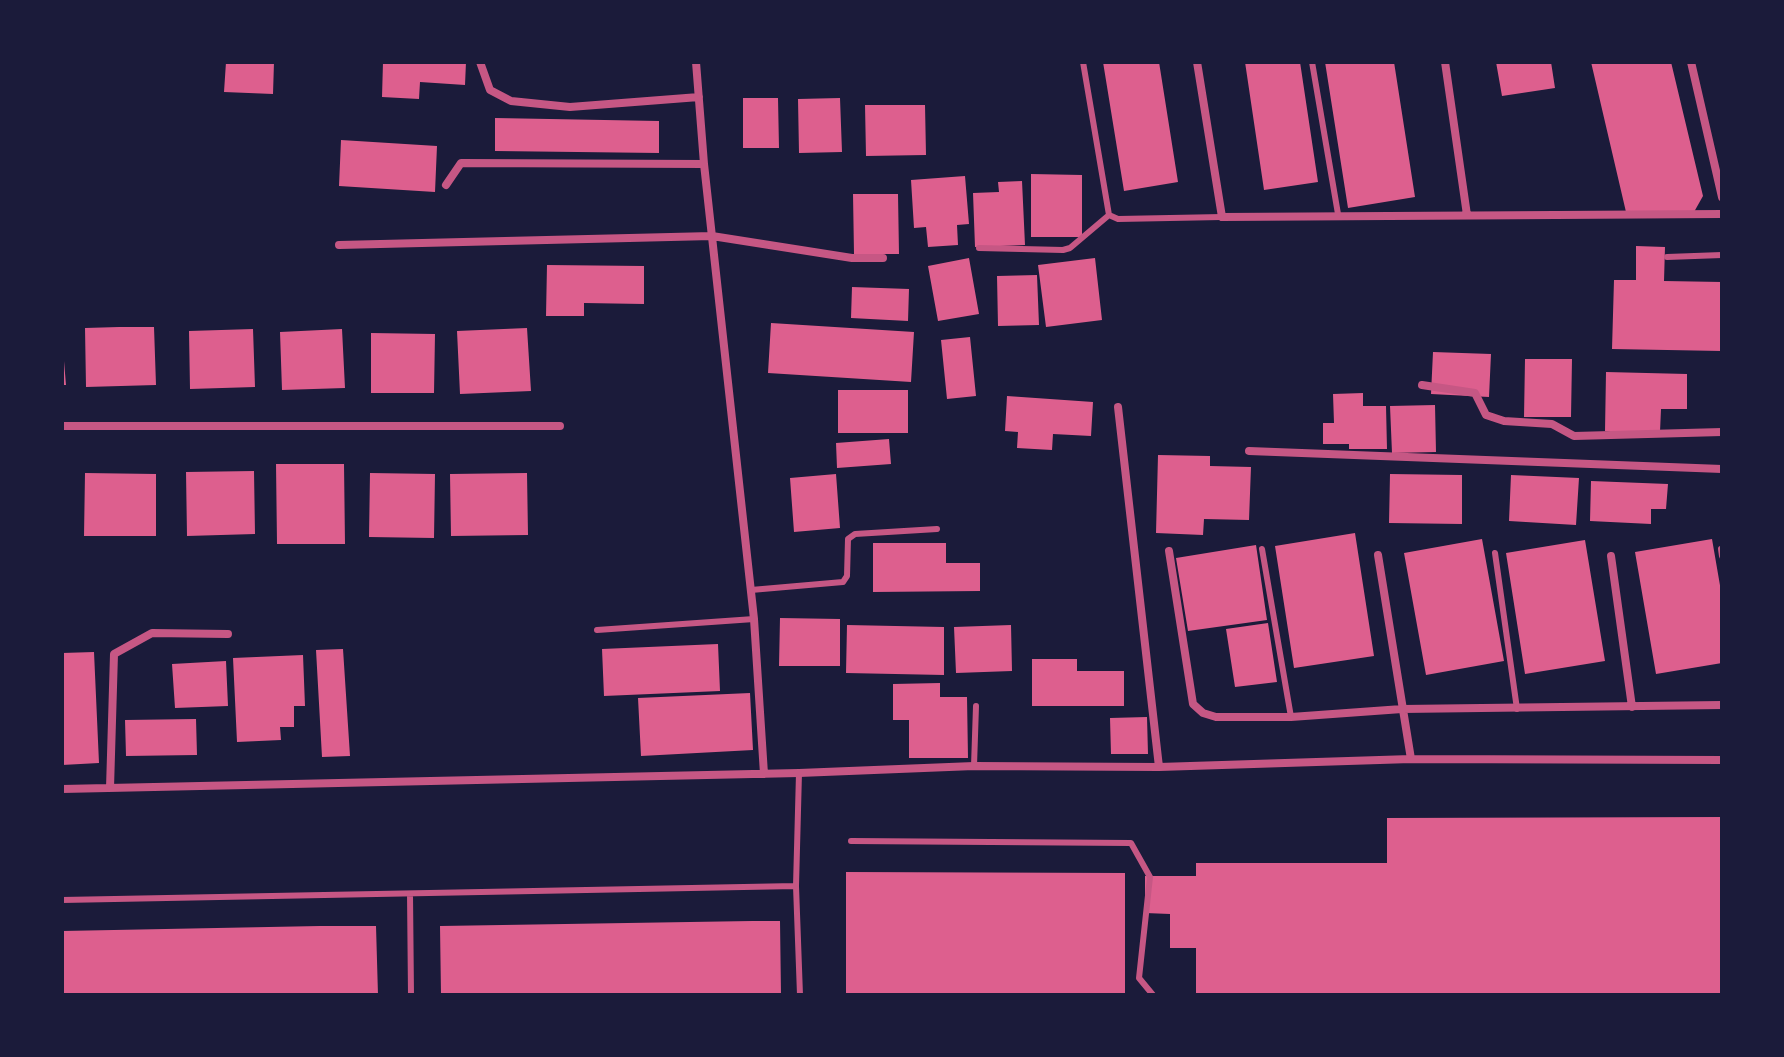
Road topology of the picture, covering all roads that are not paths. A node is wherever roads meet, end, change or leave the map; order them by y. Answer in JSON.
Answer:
{"nodes":[{"id":1,"x":480,"y":62,"type":"edge"},
{"id":2,"x":696,"y":62,"type":"edge"},
{"id":3,"x":1083,"y":62,"type":"edge"},
{"id":4,"x":1197,"y":62,"type":"edge"},
{"id":5,"x":1312,"y":62,"type":"edge"},
{"id":6,"x":1445,"y":62,"type":"edge"},
{"id":7,"x":1691,"y":62,"type":"edge"},
{"id":8,"x":699,"y":97,"type":"junction"},
{"id":9,"x":704,"y":164,"type":"junction"},
{"id":10,"x":446,"y":185,"type":"dead end"},
{"id":11,"x":1722,"y":197,"type":"edge"},
{"id":12,"x":1338,"y":214,"type":"junction"},
{"id":13,"x":1722,"y":214,"type":"edge"},
{"id":14,"x":1109,"y":215,"type":"junction"},
{"id":15,"x":1467,"y":215,"type":"junction"},
{"id":16,"x":1222,"y":217,"type":"junction"},
{"id":17,"x":712,"y":236,"type":"junction"},
{"id":18,"x":339,"y":245,"type":"dead end"},
{"id":19,"x":979,"y":248,"type":"dead end"},
{"id":20,"x":1722,"y":255,"type":"edge"},
{"id":21,"x":1667,"y":257,"type":"dead end"},
{"id":22,"x":883,"y":258,"type":"dead end"},
{"id":23,"x":1422,"y":385,"type":"dead end"},
{"id":24,"x":1118,"y":407,"type":"dead end"},
{"id":25,"x":62,"y":426,"type":"edge"},
{"id":26,"x":560,"y":426,"type":"dead end"},
{"id":27,"x":1722,"y":432,"type":"edge"},
{"id":28,"x":1249,"y":451,"type":"dead end"},
{"id":29,"x":1722,"y":469,"type":"edge"},
{"id":30,"x":937,"y":529,"type":"dead end"},
{"id":31,"x":1262,"y":549,"type":"dead end"},
{"id":32,"x":1169,"y":551,"type":"dead end"},
{"id":33,"x":1495,"y":553,"type":"dead end"},
{"id":34,"x":1378,"y":555,"type":"dead end"},
{"id":35,"x":1611,"y":556,"type":"dead end"},
{"id":36,"x":751,"y":590,"type":"junction"},
{"id":37,"x":754,"y":619,"type":"junction"},
{"id":38,"x":597,"y":630,"type":"dead end"},
{"id":39,"x":228,"y":634,"type":"dead end"},
{"id":40,"x":1722,"y":705,"type":"edge"},
{"id":41,"x":976,"y":706,"type":"dead end"},
{"id":42,"x":1632,"y":707,"type":"junction"},
{"id":43,"x":1402,"y":709,"type":"junction"},
{"id":44,"x":1517,"y":709,"type":"junction"},
{"id":45,"x":1291,"y":717,"type":"junction"},
{"id":46,"x":1411,"y":759,"type":"junction"},
{"id":47,"x":1722,"y":760,"type":"edge"},
{"id":48,"x":974,"y":766,"type":"junction"},
{"id":49,"x":1159,"y":767,"type":"junction"},
{"id":50,"x":799,"y":773,"type":"junction"},
{"id":51,"x":764,"y":774,"type":"junction"},
{"id":52,"x":110,"y":788,"type":"junction"},
{"id":53,"x":62,"y":789,"type":"edge"},
{"id":54,"x":851,"y":841,"type":"dead end"},
{"id":55,"x":796,"y":886,"type":"junction"},
{"id":56,"x":410,"y":894,"type":"junction"},
{"id":57,"x":62,"y":900,"type":"edge"},
{"id":58,"x":411,"y":995,"type":"edge"},
{"id":59,"x":800,"y":995,"type":"edge"},
{"id":60,"x":1153,"y":995,"type":"edge"}],
"edges":[{"from":1,"to":8,"type":"street"},
{"from":2,"to":8,"type":"street"},
{"from":3,"to":14,"type":"lane"},
{"from":4,"to":16,"type":"street"},
{"from":5,"to":12,"type":"lane"},
{"from":6,"to":15,"type":"street"},
{"from":7,"to":11,"type":"street"},
{"from":8,"to":9,"type":"street"},
{"from":9,"to":10,"type":"street"},
{"from":9,"to":17,"type":"street"},
{"from":12,"to":15,"type":"street"},
{"from":12,"to":16,"type":"street"},
{"from":13,"to":15,"type":"street"},
{"from":14,"to":16,"type":"lane"},
{"from":14,"to":19,"type":"lane"},
{"from":17,"to":18,"type":"street"},
{"from":17,"to":22,"type":"street"},
{"from":17,"to":36,"type":"street"},
{"from":20,"to":21,"type":"lane"},
{"from":23,"to":27,"type":"street"},
{"from":24,"to":49,"type":"street"},
{"from":25,"to":26,"type":"street"},
{"from":28,"to":29,"type":"street"},
{"from":30,"to":36,"type":"lane"},
{"from":31,"to":45,"type":"lane"},
{"from":32,"to":45,"type":"street"},
{"from":33,"to":44,"type":"lane"},
{"from":34,"to":43,"type":"street"},
{"from":35,"to":42,"type":"street"},
{"from":36,"to":37,"type":"street"},
{"from":37,"to":38,"type":"lane"},
{"from":37,"to":51,"type":"street"},
{"from":39,"to":52,"type":"street"},
{"from":40,"to":42,"type":"street"},
{"from":41,"to":48,"type":"lane"},
{"from":42,"to":44,"type":"street"},
{"from":43,"to":44,"type":"street"},
{"from":43,"to":45,"type":"street"},
{"from":43,"to":46,"type":"street"},
{"from":46,"to":47,"type":"street"},
{"from":46,"to":49,"type":"street"},
{"from":48,"to":49,"type":"street"},
{"from":48,"to":50,"type":"street"},
{"from":50,"to":51,"type":"street"},
{"from":50,"to":55,"type":"lane"},
{"from":51,"to":52,"type":"street"},
{"from":52,"to":53,"type":"street"},
{"from":54,"to":60,"type":"lane"},
{"from":55,"to":56,"type":"lane"},
{"from":55,"to":59,"type":"lane"},
{"from":56,"to":57,"type":"lane"},
{"from":56,"to":58,"type":"lane"}]}
